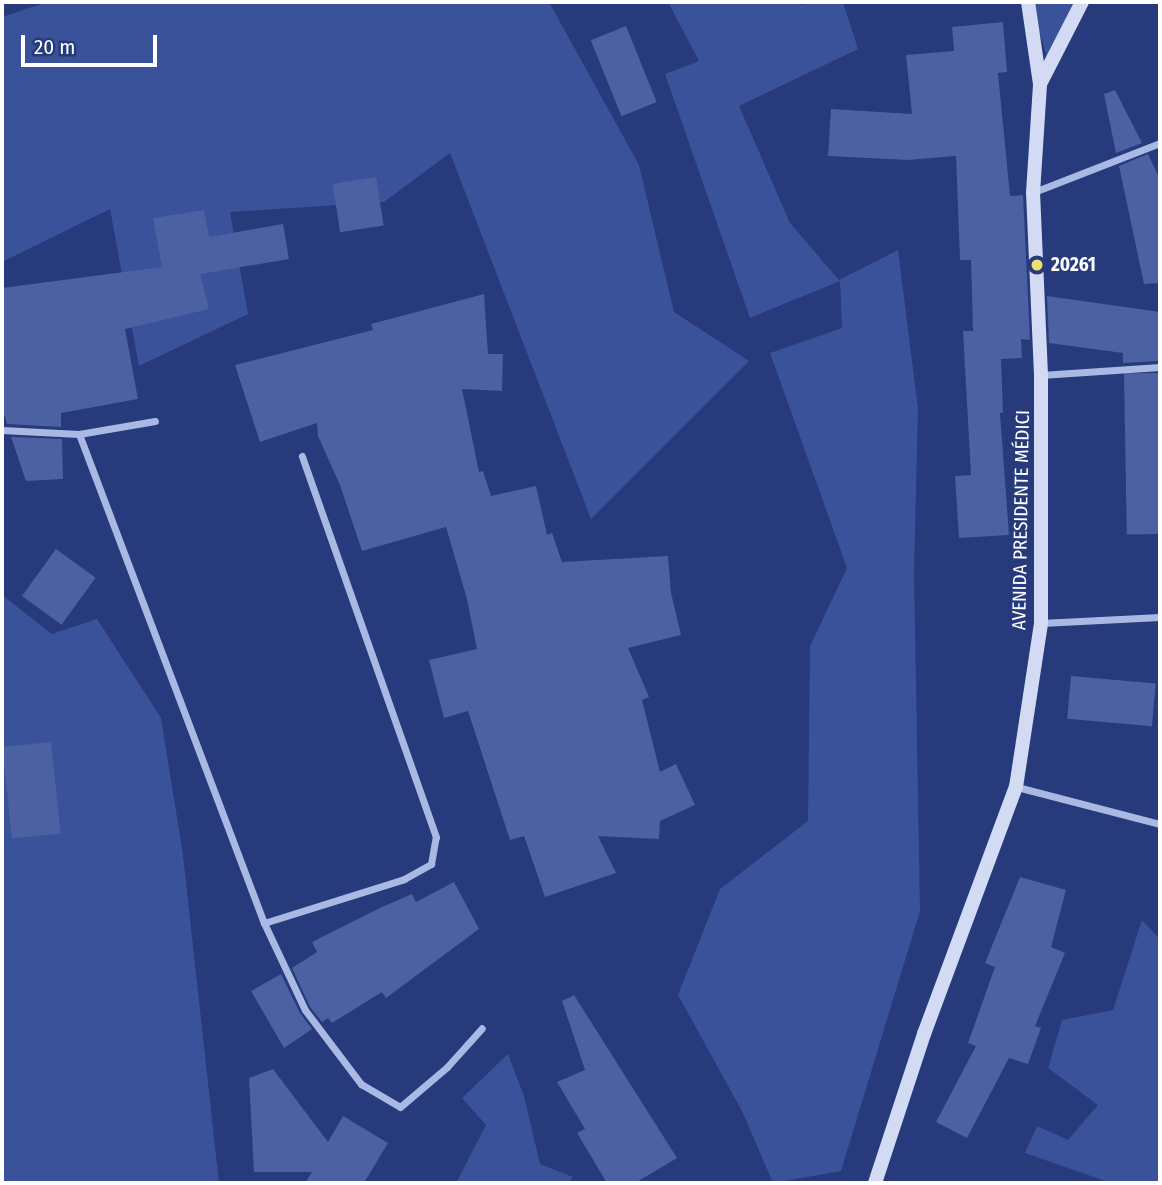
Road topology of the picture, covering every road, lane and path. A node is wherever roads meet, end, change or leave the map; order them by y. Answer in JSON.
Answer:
{"nodes":[{"id":1,"x":1028,"y":2,"type":"edge"},
{"id":2,"x":1082,"y":2,"type":"edge"},
{"id":3,"x":1040,"y":84,"type":"junction"},
{"id":4,"x":1160,"y":143,"type":"edge"},
{"id":5,"x":1033,"y":192,"type":"junction"},
{"id":6,"x":1160,"y":367,"type":"edge"},
{"id":7,"x":1041,"y":375,"type":"junction"},
{"id":8,"x":155,"y":421,"type":"dead end"},
{"id":9,"x":2,"y":430,"type":"edge"},
{"id":10,"x":79,"y":434,"type":"junction"},
{"id":11,"x":302,"y":456,"type":"dead end"},
{"id":12,"x":1160,"y":617,"type":"edge"},
{"id":13,"x":1041,"y":623,"type":"junction"},
{"id":14,"x":1016,"y":787,"type":"junction"},
{"id":15,"x":1160,"y":824,"type":"edge"},
{"id":16,"x":264,"y":923,"type":"junction"},
{"id":17,"x":482,"y":1028,"type":"dead end"},
{"id":18,"x":875,"y":1183,"type":"edge"}],
"edges":[{"from":1,"to":3,"type":"street","name":"AVENIDA PRESIDENTE MÉDICI"},
{"from":2,"to":3,"type":"street","name":"AVENIDA PRESIDENTE MÉDICI"},
{"from":3,"to":5,"type":"street","name":"AVENIDA PRESIDENTE MÉDICI"},
{"from":4,"to":5,"type":"street"},
{"from":5,"to":7,"type":"street","name":"AVENIDA PRESIDENTE MÉDICI"},
{"from":6,"to":7,"type":"street"},
{"from":7,"to":13,"type":"street","name":"AVENIDA PRESIDENTE MÉDICI"},
{"from":8,"to":10,"type":"street"},
{"from":9,"to":10,"type":"street"},
{"from":10,"to":16,"type":"street"},
{"from":11,"to":16,"type":"street"},
{"from":12,"to":13,"type":"street"},
{"from":13,"to":14,"type":"street","name":"AVENIDA PRESIDENTE MÉDICI"},
{"from":14,"to":15,"type":"street"},
{"from":14,"to":18,"type":"street","name":"AVENIDA PRESIDENTE MÉDICI"},
{"from":16,"to":17,"type":"street"}]}
